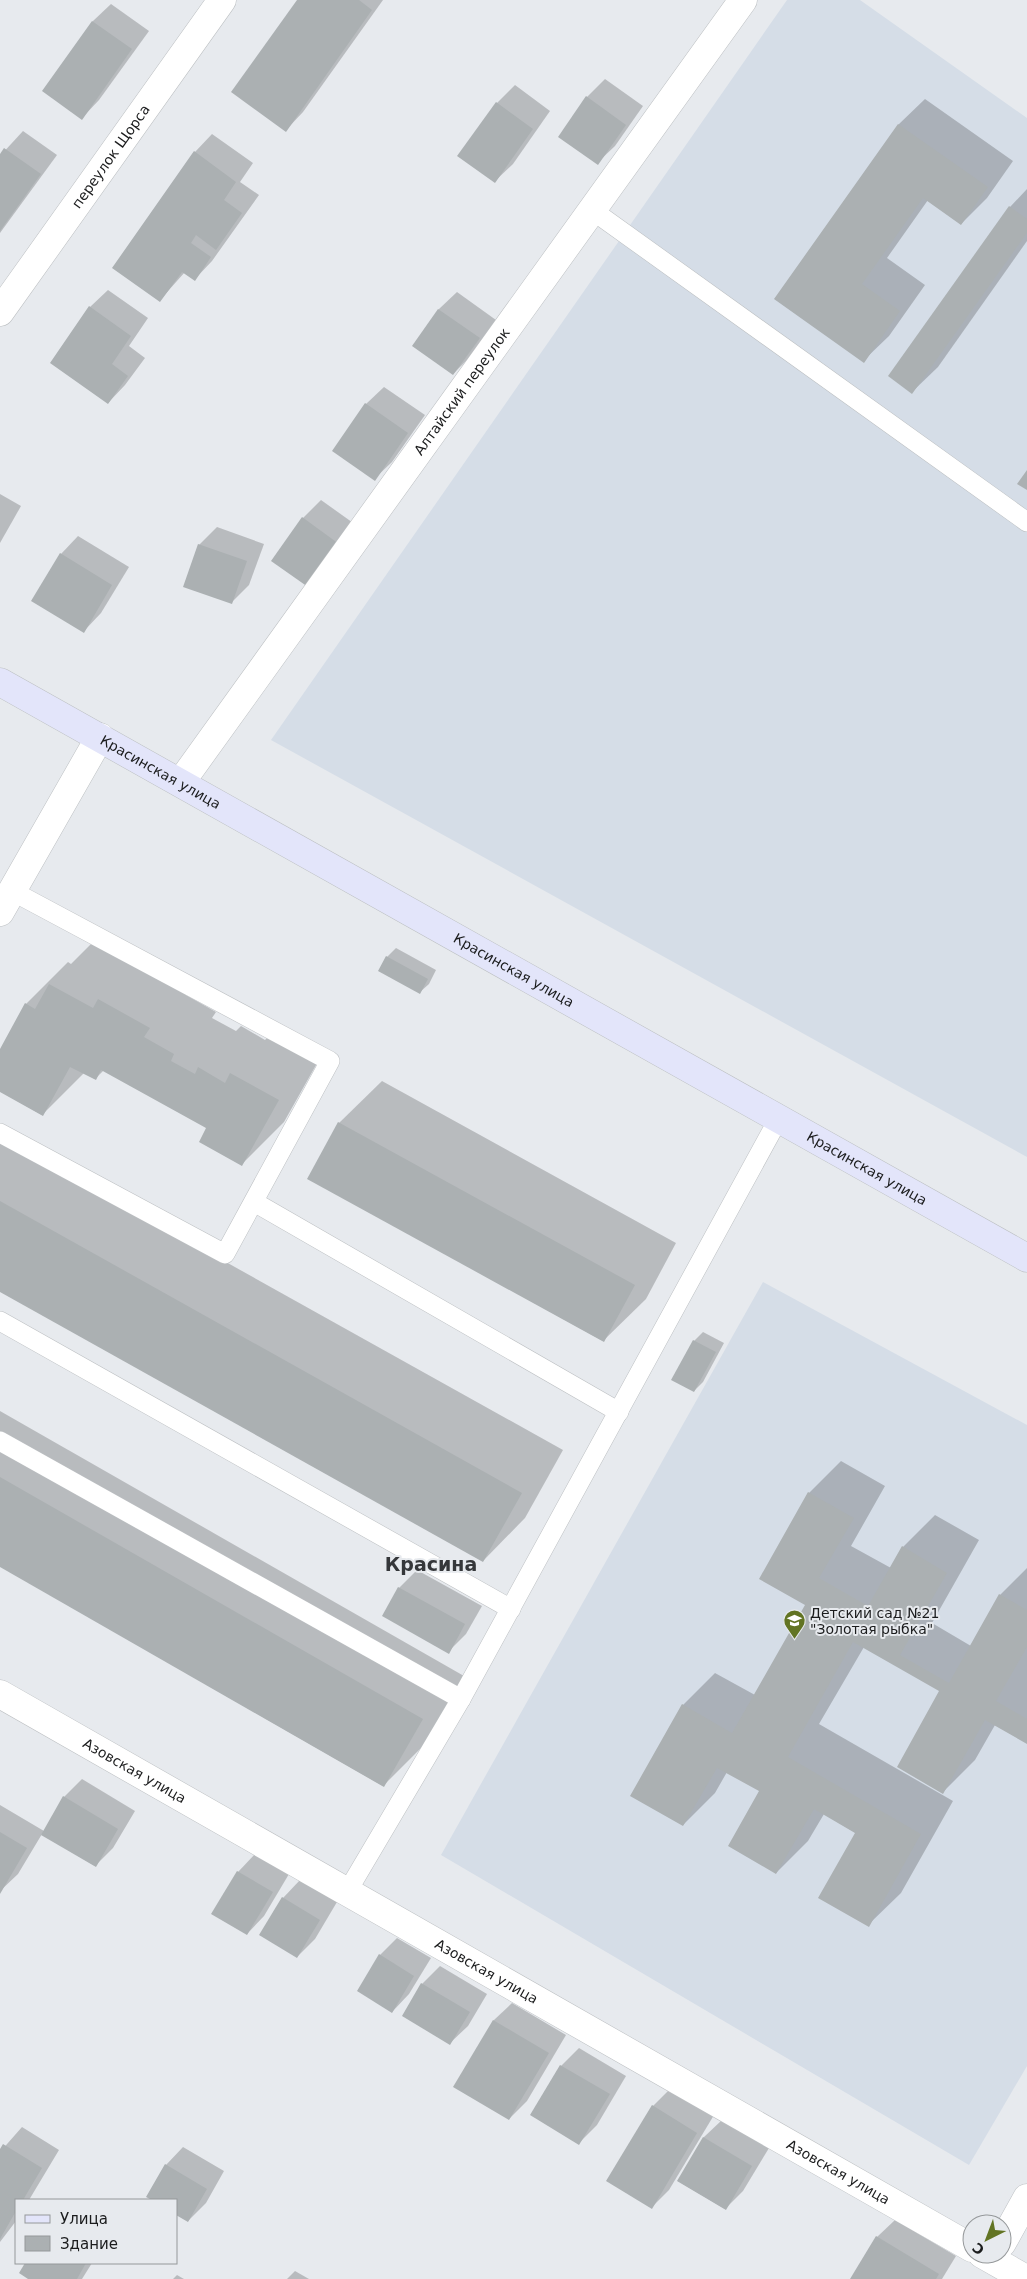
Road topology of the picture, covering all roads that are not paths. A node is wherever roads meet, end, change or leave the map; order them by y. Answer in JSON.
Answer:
{"nodes":[{"id":1,"x":222,"y":0,"type":"edge"},
{"id":2,"x":743,"y":0,"type":"edge"},
{"id":3,"x":592,"y":210,"type":"junction"},
{"id":4,"x":0,"y":312,"type":"edge"},
{"id":5,"x":1027,"y":522,"type":"edge"},
{"id":6,"x":0,"y":682,"type":"edge"},
{"id":7,"x":100,"y":737,"type":"junction"},
{"id":8,"x":181,"y":782,"type":"junction"},
{"id":9,"x":6,"y":902,"type":"edge"},
{"id":10,"x":780,"y":1118,"type":"junction"},
{"id":11,"x":0,"y":1133,"type":"edge"},
{"id":12,"x":254,"y":1202,"type":"junction"},
{"id":13,"x":1027,"y":1258,"type":"edge"},
{"id":14,"x":0,"y":1321,"type":"edge"},
{"id":15,"x":619,"y":1412,"type":"junction"},
{"id":16,"x":0,"y":1441,"type":"edge"},
{"id":17,"x":511,"y":1609,"type":"junction"},
{"id":18,"x":0,"y":1694,"type":"edge"},
{"id":19,"x":461,"y":1699,"type":"junction"},
{"id":20,"x":347,"y":1892,"type":"junction"},
{"id":21,"x":1027,"y":2198,"type":"edge"},
{"id":22,"x":1012,"y":2220,"type":"edge"},
{"id":23,"x":962,"y":2241,"type":"edge"},
{"id":24,"x":1001,"y":2264,"type":"edge"},
{"id":25,"x":1026,"y":2279,"type":"edge"}],
"edges":[{"from":1,"to":4,"type":"street","name":"переулок Щорса"},
{"from":2,"to":3,"type":"street","name":"Алтайский переулок"},
{"from":3,"to":5,"type":"lane"},
{"from":3,"to":8,"type":"street","name":"Алтайский переулок"},
{"from":6,"to":7,"type":"main road","name":"Красинская улица"},
{"from":7,"to":8,"type":"main road","name":"Красинская улица"},
{"from":7,"to":9,"type":"street"},
{"from":8,"to":10,"type":"main road","name":"Красинская улица"},
{"from":9,"to":12,"type":"lane"},
{"from":10,"to":13,"type":"main road","name":"Красинская улица"},
{"from":10,"to":15,"type":"lane"},
{"from":11,"to":12,"type":"lane"},
{"from":12,"to":15,"type":"lane"},
{"from":14,"to":17,"type":"lane"},
{"from":15,"to":17,"type":"lane"},
{"from":16,"to":19,"type":"lane"},
{"from":17,"to":19,"type":"lane"},
{"from":18,"to":20,"type":"street","name":"Азовская улица"},
{"from":19,"to":20,"type":"lane"},
{"from":20,"to":23,"type":"street","name":"Азовская улица"},
{"from":21,"to":22,"type":"street"},
{"from":24,"to":25,"type":"street","name":"Азовская улица"}]}
